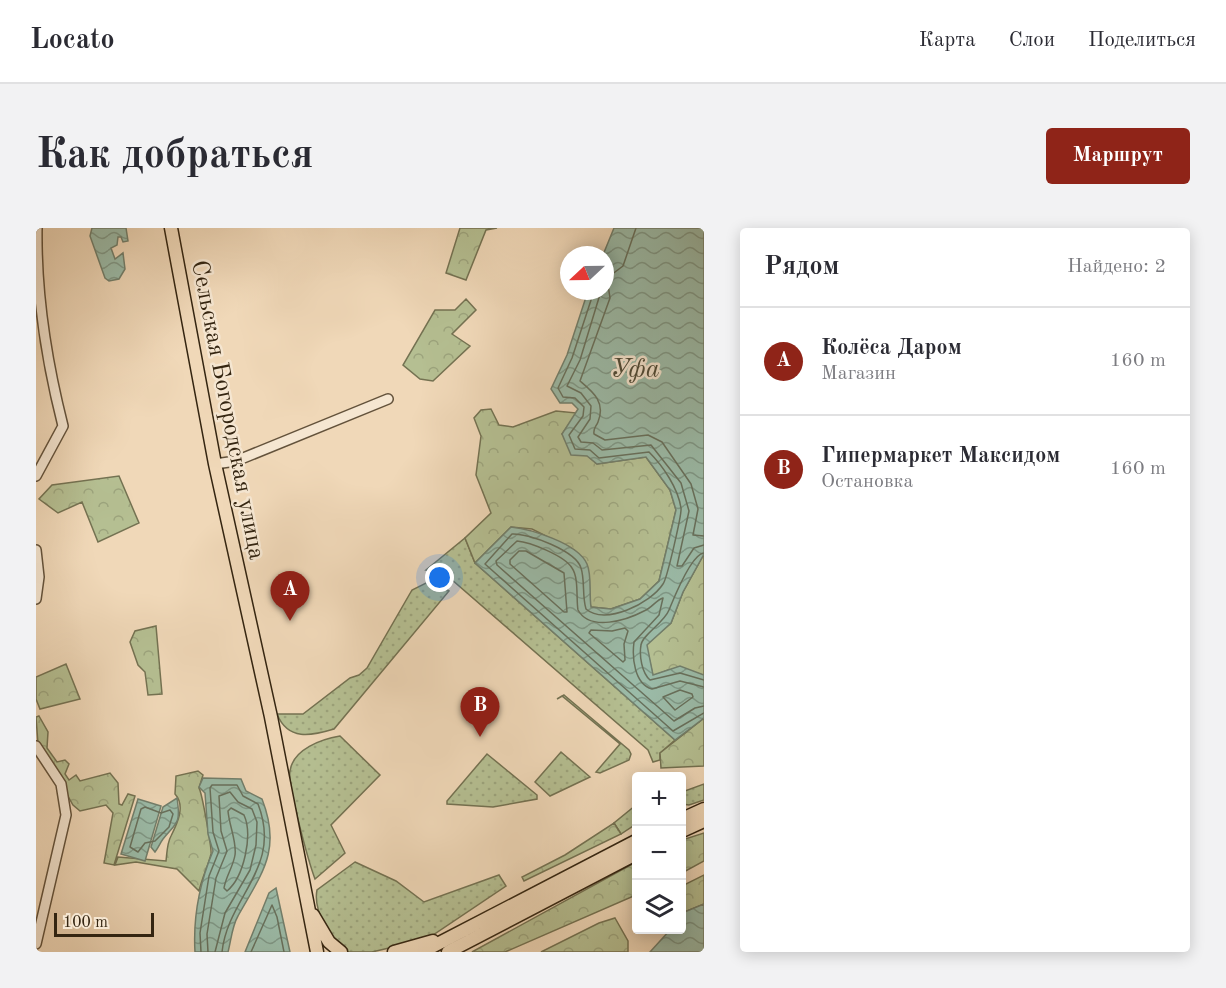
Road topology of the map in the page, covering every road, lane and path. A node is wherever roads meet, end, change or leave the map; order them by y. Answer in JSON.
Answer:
{"nodes":[{"id":1,"x":37,"y":228,"type":"edge"},
{"id":2,"x":171,"y":228,"type":"edge"},
{"id":3,"x":40,"y":333,"type":"edge"},
{"id":4,"x":388,"y":399,"type":"dead end"},
{"id":5,"x":215,"y":464,"type":"junction"},
{"id":6,"x":36,"y":476,"type":"edge"},
{"id":7,"x":36,"y":550,"type":"edge"},
{"id":8,"x":36,"y":599,"type":"edge"},
{"id":9,"x":36,"y":746,"type":"edge"},
{"id":10,"x":704,"y":809,"type":"edge"},
{"id":11,"x":686,"y":817,"type":"edge"},
{"id":12,"x":704,"y":821,"type":"edge"},
{"id":13,"x":686,"y":829,"type":"edge"},
{"id":14,"x":632,"y":843,"type":"edge"},
{"id":15,"x":632,"y":856,"type":"edge"},
{"id":16,"x":308,"y":906,"type":"junction"},
{"id":17,"x":454,"y":934,"type":"junction"},
{"id":18,"x":36,"y":944,"type":"edge"},
{"id":19,"x":317,"y":952,"type":"edge"},
{"id":20,"x":341,"y":952,"type":"edge"},
{"id":21,"x":394,"y":952,"type":"edge"},
{"id":22,"x":422,"y":952,"type":"edge"},
{"id":23,"x":448,"y":952,"type":"edge"}],
"edges":[{"from":1,"to":3,"type":"street"},
{"from":2,"to":5,"type":"main road","name":"Сельская Богородская улица"},
{"from":3,"to":6,"type":"street"},
{"from":4,"to":5,"type":"street"},
{"from":5,"to":16,"type":"main road","name":"Сельская Богородская улица"},
{"from":7,"to":8,"type":"street"},
{"from":9,"to":18,"type":"street"},
{"from":10,"to":11,"type":"main road"},
{"from":12,"to":13,"type":"main road"},
{"from":14,"to":17,"type":"main road"},
{"from":15,"to":23,"type":"main road"},
{"from":16,"to":19,"type":"main road","name":"Сельская Богородская улица"},
{"from":16,"to":20,"type":"main road"},
{"from":17,"to":21,"type":"main road"},
{"from":17,"to":22,"type":"main road"}]}
